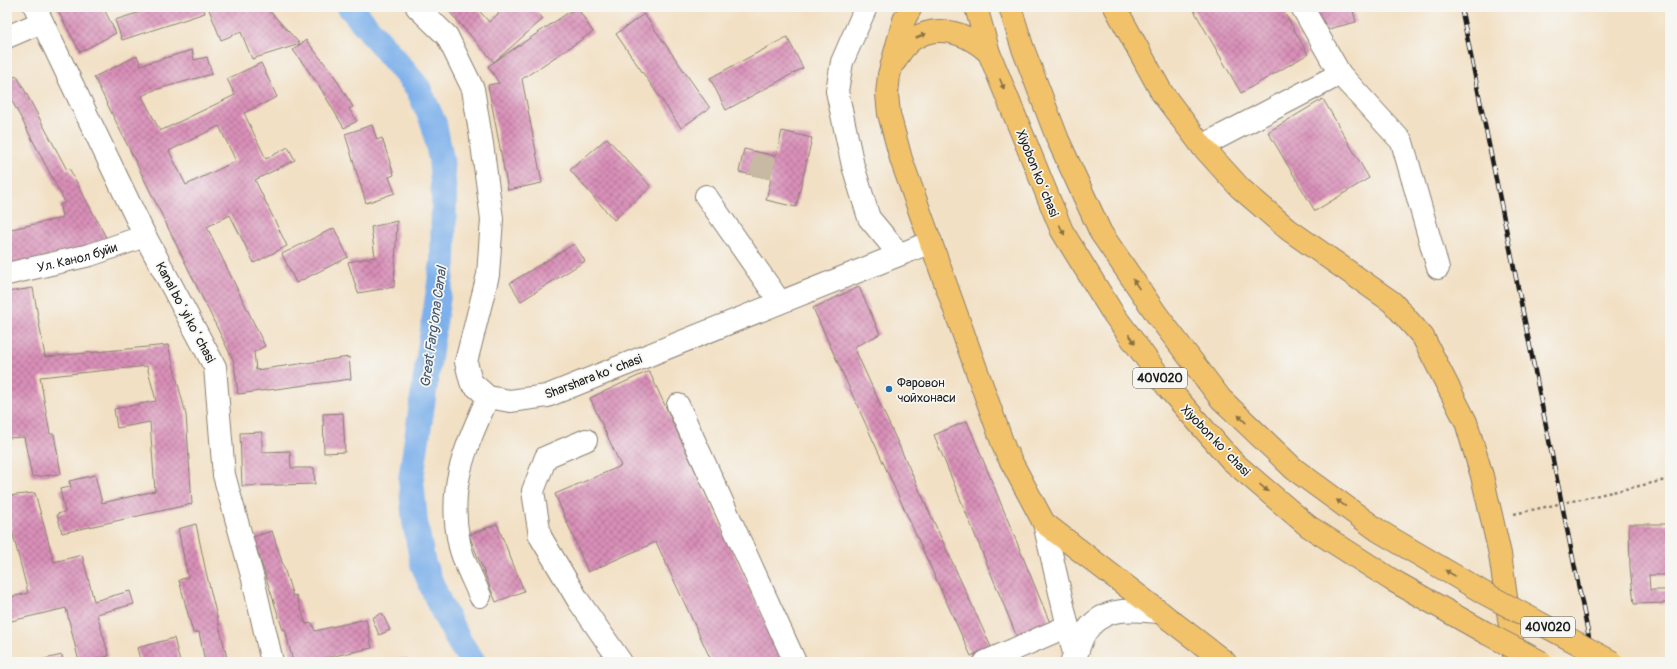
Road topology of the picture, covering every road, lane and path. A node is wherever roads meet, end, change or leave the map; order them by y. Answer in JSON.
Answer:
{"nodes":[{"id":1,"x":417,"y":7,"type":"edge"},
{"id":2,"x":866,"y":7,"type":"edge"},
{"id":3,"x":911,"y":7,"type":"edge"},
{"id":4,"x":976,"y":7,"type":"edge"},
{"id":5,"x":1010,"y":7,"type":"edge"},
{"id":6,"x":1115,"y":7,"type":"edge"},
{"id":7,"x":1302,"y":7,"type":"edge"},
{"id":8,"x":38,"y":14,"type":"edge"},
{"id":9,"x":7,"y":37,"type":"edge"},
{"id":10,"x":989,"y":53,"type":"junction"},
{"id":11,"x":1340,"y":74,"type":"junction"},
{"id":12,"x":889,"y":75,"type":"junction"},
{"id":13,"x":1202,"y":146,"type":"junction"},
{"id":14,"x":706,"y":196,"type":"dead end"},
{"id":15,"x":145,"y":236,"type":"junction"},
{"id":16,"x":931,"y":242,"type":"junction"},
{"id":17,"x":899,"y":254,"type":"junction"},
{"id":18,"x":1438,"y":268,"type":"dead end"},
{"id":19,"x":7,"y":274,"type":"edge"},
{"id":20,"x":780,"y":302,"type":"junction"},
{"id":21,"x":488,"y":397,"type":"junction"},
{"id":22,"x":678,"y":405,"type":"dead end"},
{"id":23,"x":586,"y":440,"type":"dead end"},
{"id":24,"x":1670,"y":479,"type":"edge"},
{"id":25,"x":1492,"y":520,"type":"junction"},
{"id":26,"x":1044,"y":523,"type":"junction"},
{"id":27,"x":480,"y":596,"type":"dead end"},
{"id":28,"x":1160,"y":612,"type":"junction"},
{"id":29,"x":1068,"y":626,"type":"junction"},
{"id":30,"x":1072,"y":661,"type":"edge"},
{"id":31,"x":272,"y":662,"type":"edge"},
{"id":32,"x":621,"y":662,"type":"edge"},
{"id":33,"x":795,"y":662,"type":"edge"},
{"id":34,"x":985,"y":662,"type":"edge"},
{"id":35,"x":1225,"y":662,"type":"edge"},
{"id":36,"x":1515,"y":662,"type":"edge"},
{"id":37,"x":1541,"y":662,"type":"edge"},
{"id":38,"x":1612,"y":662,"type":"edge"}],
"edges":[{"from":1,"to":21,"type":"street"},
{"from":2,"to":17,"type":"street"},
{"from":3,"to":12,"type":"main road"},
{"from":4,"to":10,"type":"main road","name":"Xiyobon koʻchasi","number":"40V020"},
{"from":38,"to":5,"type":"main road","number":"40V020","one_way":true,"bridge":true},
{"from":6,"to":13,"type":"main road"},
{"from":7,"to":11,"type":"street"},
{"from":8,"to":9,"type":"street"},
{"from":8,"to":15,"type":"street","name":"Kanal boʻyi koʻchasi"},
{"from":12,"to":10,"type":"main road","one_way":true},
{"from":10,"to":37,"type":"main road","name":"Xiyobon koʻchasi","number":"40V020","one_way":true,"bridge":true},
{"from":11,"to":13,"type":"street"},
{"from":11,"to":18,"type":"street"},
{"from":12,"to":16,"type":"main road"},
{"from":13,"to":25,"type":"main road"},
{"from":14,"to":20,"type":"street"},
{"from":15,"to":19,"type":"street","name":"Ул. Канол буйи"},
{"from":15,"to":31,"type":"street","name":"Kanal boʻyi koʻchasi"},
{"from":16,"to":17,"type":"street","name":"Sharshara koʻchasi"},
{"from":16,"to":26,"type":"main road"},
{"from":17,"to":20,"type":"street","name":"Sharshara koʻchasi"},
{"from":20,"to":21,"type":"street","name":"Sharshara koʻchasi"},
{"from":21,"to":27,"type":"street"},
{"from":22,"to":33,"type":"street"},
{"from":23,"to":32,"type":"street"},
{"from":24,"to":25,"type":"path"},
{"from":25,"to":36,"type":"main road"},
{"from":26,"to":28,"type":"main road"},
{"from":26,"to":29,"type":"street"},
{"from":28,"to":30,"type":"street"},
{"from":28,"to":35,"type":"main road"},
{"from":29,"to":30,"type":"street"},
{"from":29,"to":34,"type":"street"}]}
